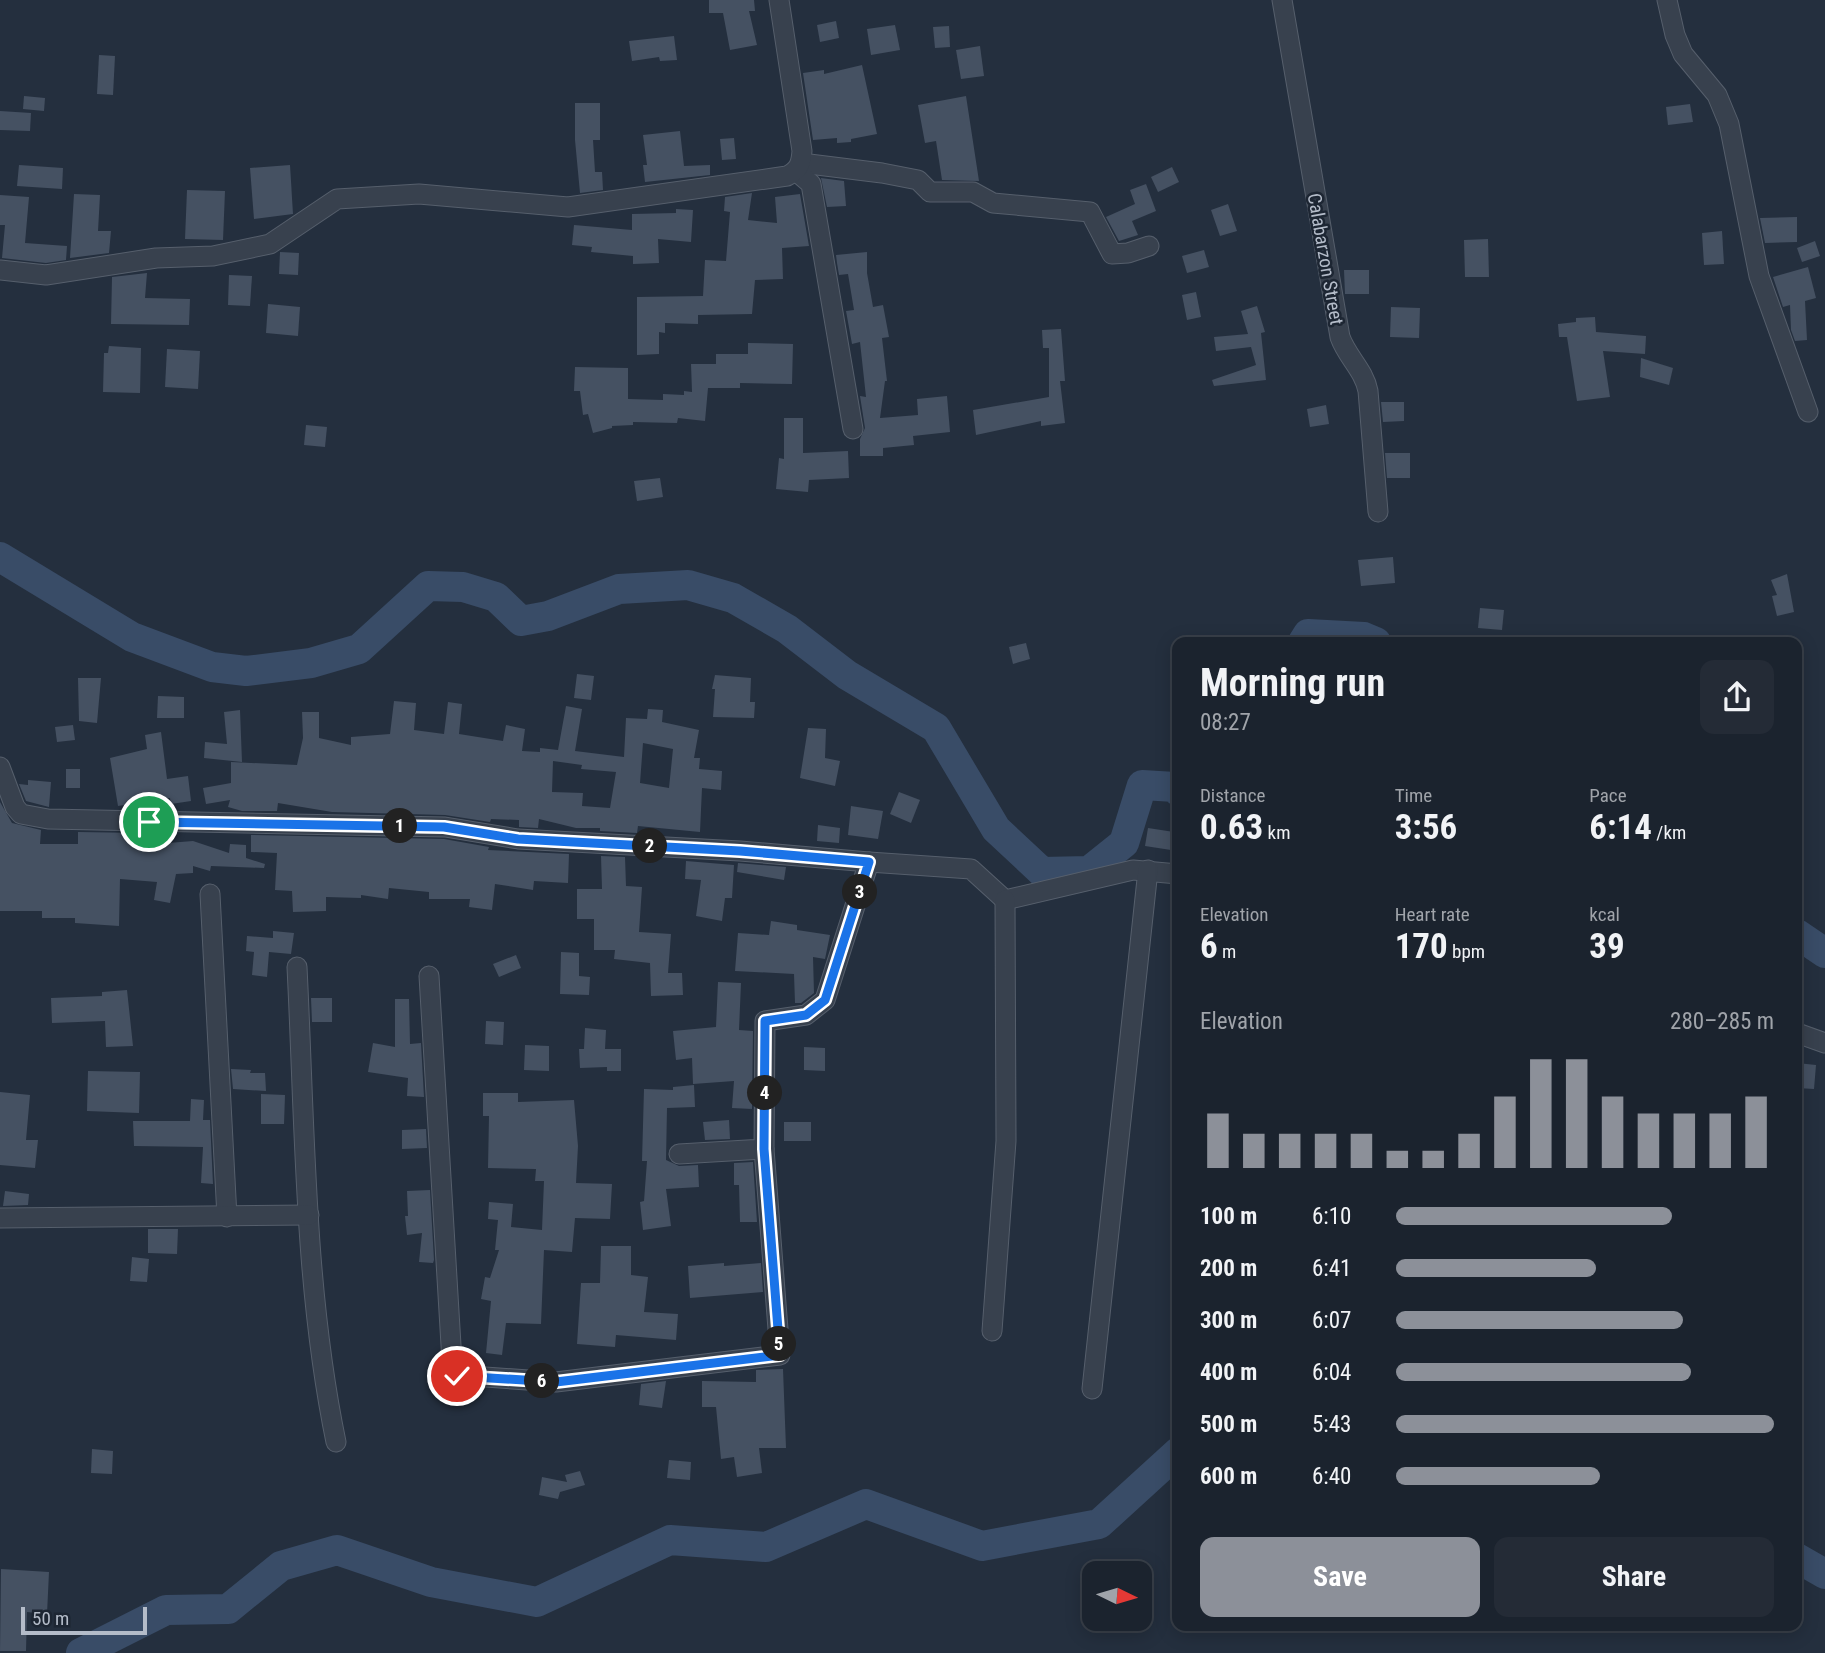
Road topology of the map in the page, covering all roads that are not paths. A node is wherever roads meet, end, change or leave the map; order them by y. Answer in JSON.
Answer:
{"nodes":[{"id":1,"x":779,"y":0,"type":"edge"},
{"id":2,"x":1282,"y":0,"type":"edge"},
{"id":3,"x":1667,"y":0,"type":"edge"},
{"id":4,"x":798,"y":167,"type":"junction"},
{"id":5,"x":1149,"y":246,"type":"dead end"},
{"id":6,"x":0,"y":270,"type":"edge"},
{"id":7,"x":1808,"y":412,"type":"dead end"},
{"id":8,"x":853,"y":429,"type":"dead end"},
{"id":9,"x":1378,"y":512,"type":"dead end"},
{"id":10,"x":0,"y":767,"type":"edge"},
{"id":11,"x":869,"y":862,"type":"junction"},
{"id":12,"x":1148,"y":870,"type":"junction"},
{"id":13,"x":1172,"y":873,"type":"edge"},
{"id":14,"x":210,"y":894,"type":"dead end"},
{"id":15,"x":1005,"y":900,"type":"junction"},
{"id":16,"x":297,"y":967,"type":"dead end"},
{"id":17,"x":429,"y":976,"type":"dead end"},
{"id":18,"x":1802,"y":1035,"type":"edge"},
{"id":19,"x":1825,"y":1042,"type":"edge"},
{"id":20,"x":764,"y":1149,"type":"junction"},
{"id":21,"x":679,"y":1154,"type":"dead end"},
{"id":22,"x":309,"y":1215,"type":"junction"},
{"id":23,"x":227,"y":1217,"type":"junction"},
{"id":24,"x":0,"y":1218,"type":"edge"},
{"id":25,"x":992,"y":1331,"type":"dead end"},
{"id":26,"x":1091,"y":1389,"type":"dead end"},
{"id":27,"x":336,"y":1442,"type":"dead end"}],
"edges":[{"from":1,"to":4,"type":"street"},
{"from":2,"to":9,"type":"street","name":"Calabarzon Street"},
{"from":3,"to":7,"type":"street"},
{"from":4,"to":5,"type":"street"},
{"from":4,"to":6,"type":"street"},
{"from":4,"to":8,"type":"street"},
{"from":10,"to":11,"type":"street"},
{"from":11,"to":15,"type":"street"},
{"from":11,"to":20,"type":"street"},
{"from":12,"to":13,"type":"street"},
{"from":12,"to":15,"type":"street"},
{"from":12,"to":26,"type":"street"},
{"from":14,"to":23,"type":"street"},
{"from":15,"to":25,"type":"street"},
{"from":16,"to":22,"type":"street"},
{"from":17,"to":20,"type":"street"},
{"from":18,"to":19,"type":"street"},
{"from":20,"to":21,"type":"street"},
{"from":22,"to":23,"type":"street"},
{"from":22,"to":27,"type":"street"},
{"from":23,"to":24,"type":"street"}]}
